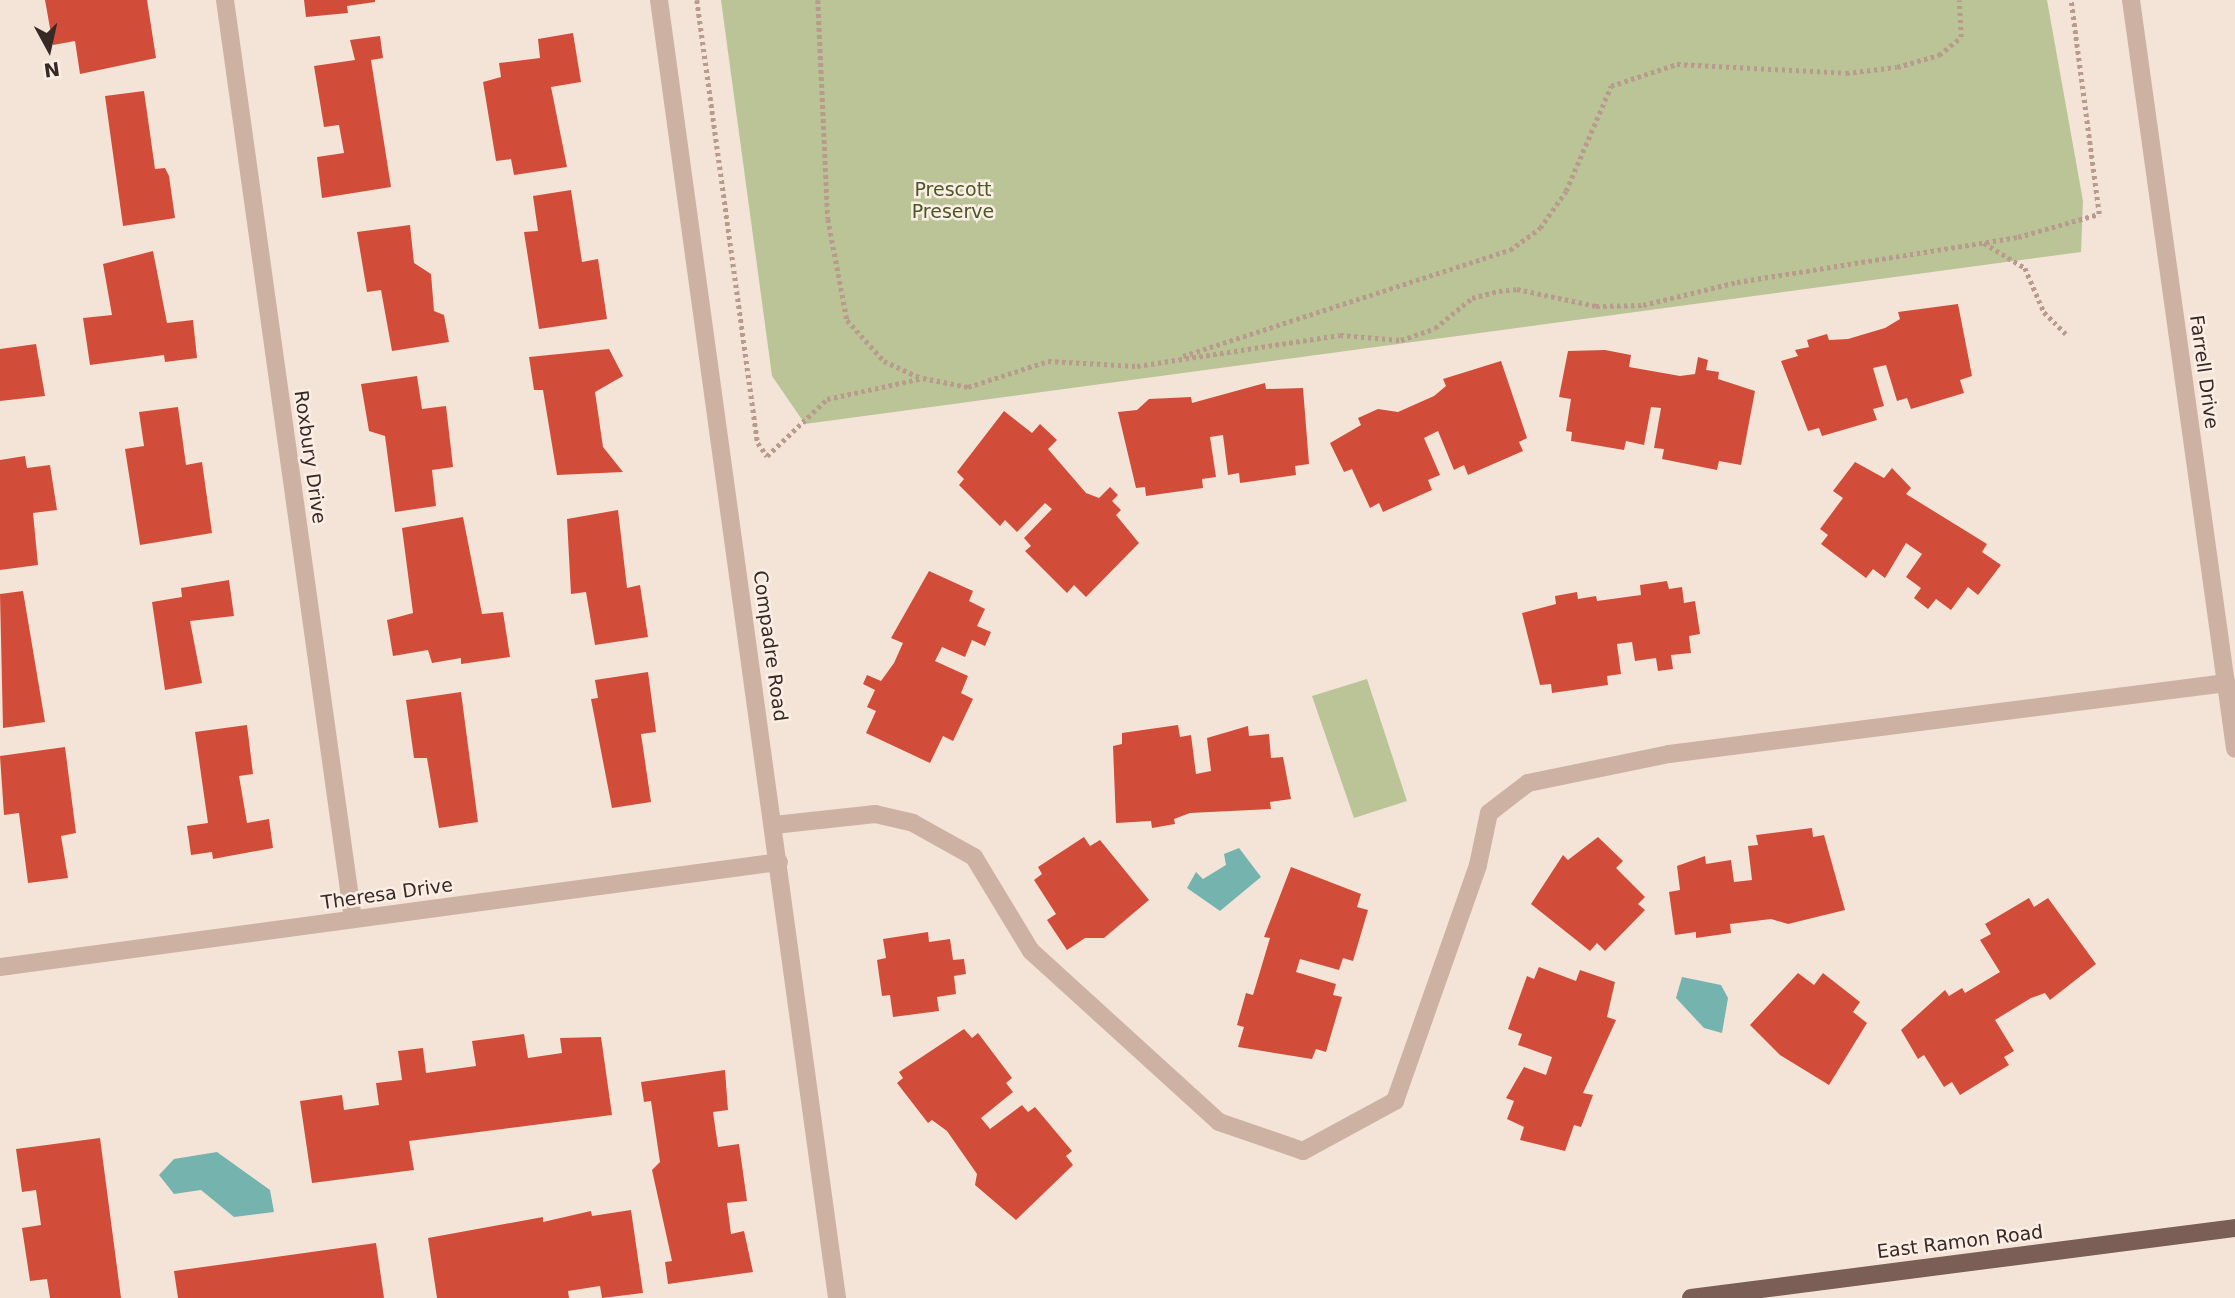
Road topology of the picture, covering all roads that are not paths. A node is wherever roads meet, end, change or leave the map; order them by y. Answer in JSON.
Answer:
{"nodes":[{"id":1,"x":225,"y":0,"type":"edge"},
{"id":2,"x":659,"y":0,"type":"edge"},
{"id":3,"x":2130,"y":0,"type":"edge"},
{"id":4,"x":2226,"y":683,"type":"junction"},
{"id":5,"x":2235,"y":749,"type":"edge"},
{"id":6,"x":774,"y":825,"type":"junction"},
{"id":7,"x":779,"y":862,"type":"junction"},
{"id":8,"x":353,"y":919,"type":"junction"},
{"id":9,"x":0,"y":967,"type":"edge"},
{"id":10,"x":2235,"y":1228,"type":"edge"},
{"id":11,"x":837,"y":1298,"type":"edge"},
{"id":12,"x":1691,"y":1298,"type":"edge"}],
"edges":[{"from":1,"to":8,"type":"street","name":"Roxbury Drive"},
{"from":2,"to":6,"type":"street","name":"Compadre Road"},
{"from":3,"to":4,"type":"street","name":"Farrell Drive"},
{"from":4,"to":5,"type":"street","name":"Farrell Drive"},
{"from":4,"to":6,"type":"street"},
{"from":6,"to":7,"type":"street","name":"Compadre Road"},
{"from":7,"to":8,"type":"street","name":"Theresa Drive"},
{"from":7,"to":11,"type":"street","name":"Compadre Road"},
{"from":8,"to":9,"type":"street","name":"Theresa Drive"},
{"from":10,"to":12,"type":"main road","name":"East Ramon Road"}]}
